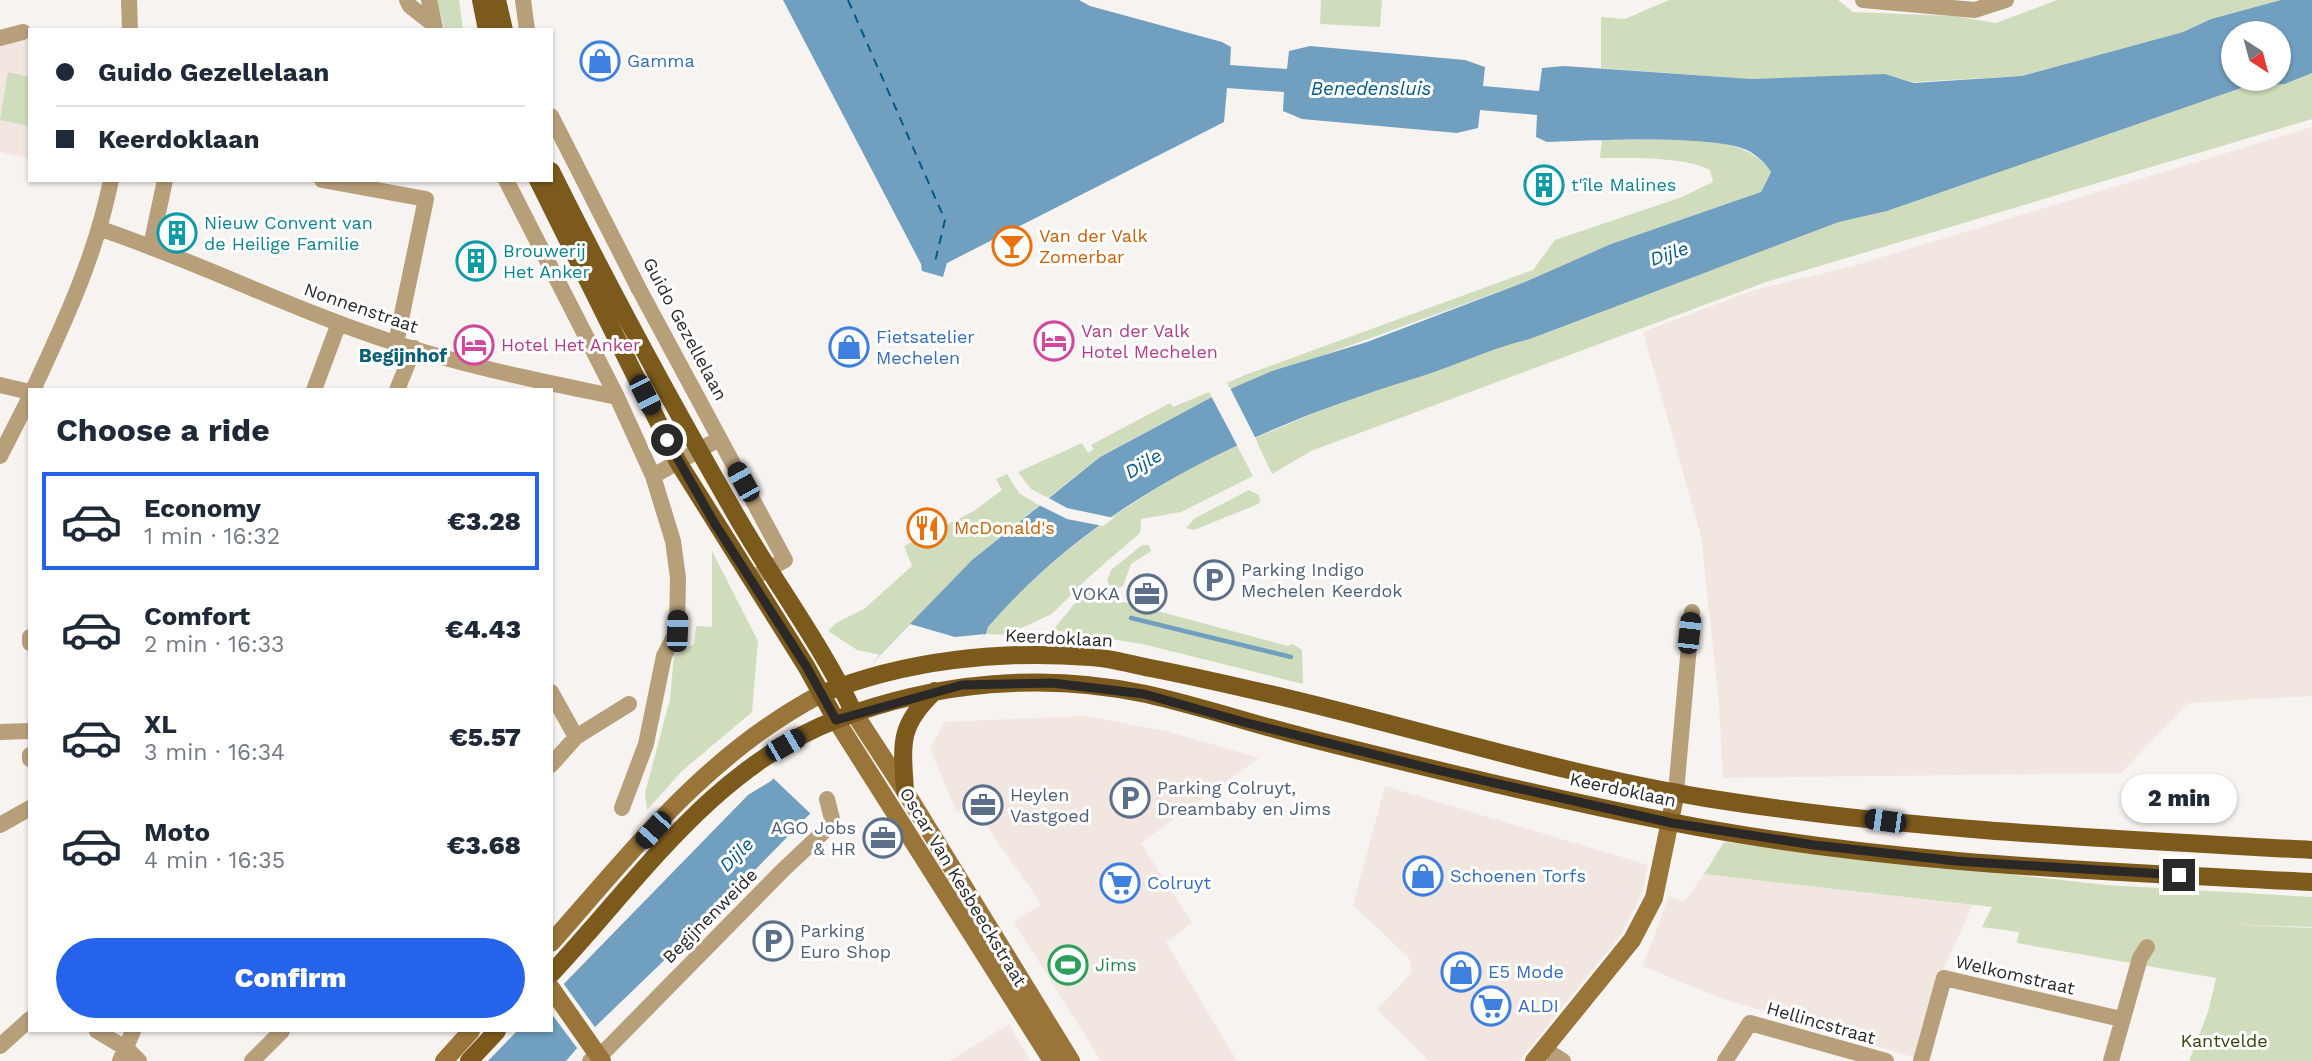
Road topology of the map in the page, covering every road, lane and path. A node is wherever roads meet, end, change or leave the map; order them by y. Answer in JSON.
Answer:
{"nodes":[{"id":1,"x":129,"y":0,"type":"edge"},
{"id":2,"x":407,"y":0,"type":"edge"},
{"id":3,"x":429,"y":0,"type":"edge"},
{"id":4,"x":481,"y":0,"type":"edge"},
{"id":5,"x":497,"y":0,"type":"edge"},
{"id":6,"x":523,"y":0,"type":"edge"},
{"id":7,"x":1863,"y":0,"type":"edge"},
{"id":8,"x":2006,"y":0,"type":"edge"},
{"id":9,"x":1975,"y":5,"type":"edge"},
{"id":10,"x":434,"y":27,"type":"edge"},
{"id":11,"x":130,"y":28,"type":"edge"},
{"id":12,"x":487,"y":28,"type":"edge"},
{"id":13,"x":504,"y":28,"type":"edge"},
{"id":14,"x":527,"y":28,"type":"edge"},
{"id":15,"x":23,"y":32,"type":"dead end"},
{"id":16,"x":0,"y":38,"type":"edge"},
{"id":17,"x":553,"y":120,"type":"edge"},
{"id":18,"x":553,"y":175,"type":"edge"},
{"id":19,"x":111,"y":182,"type":"edge"},
{"id":20,"x":165,"y":182,"type":"edge"},
{"id":21,"x":333,"y":182,"type":"edge"},
{"id":22,"x":507,"y":182,"type":"edge"},
{"id":23,"x":539,"y":182,"type":"edge"},
{"id":24,"x":101,"y":229,"type":"junction"},
{"id":25,"x":151,"y":246,"type":"junction"},
{"id":26,"x":339,"y":323,"type":"junction"},
{"id":27,"x":396,"y":343,"type":"junction"},
{"id":28,"x":414,"y":348,"type":"junction"},
{"id":29,"x":0,"y":385,"type":"edge"},
{"id":30,"x":532,"y":385,"type":"edge"},
{"id":31,"x":33,"y":388,"type":"edge"},
{"id":32,"x":315,"y":388,"type":"edge"},
{"id":33,"x":398,"y":388,"type":"edge"},
{"id":34,"x":28,"y":392,"type":"edge"},
{"id":35,"x":617,"y":397,"type":"junction"},
{"id":36,"x":28,"y":399,"type":"edge"},
{"id":37,"x":710,"y":444,"type":"junction"},
{"id":38,"x":0,"y":456,"type":"edge"},
{"id":39,"x":678,"y":462,"type":"junction"},
{"id":40,"x":653,"y":476,"type":"junction"},
{"id":41,"x":768,"y":570,"type":"junction"},
{"id":42,"x":751,"y":579,"type":"junction"},
{"id":43,"x":1692,"y":612,"type":"dead end"},
{"id":44,"x":847,"y":687,"type":"junction"},
{"id":45,"x":933,"y":691,"type":"junction"},
{"id":46,"x":553,"y":696,"type":"edge"},
{"id":47,"x":629,"y":704,"type":"dead end"},
{"id":48,"x":829,"y":707,"type":"junction"},
{"id":49,"x":854,"y":713,"type":"junction"},
{"id":50,"x":28,"y":731,"type":"edge"},
{"id":51,"x":0,"y":732,"type":"edge"},
{"id":52,"x":576,"y":737,"type":"junction"},
{"id":53,"x":553,"y":763,"type":"edge"},
{"id":54,"x":905,"y":791,"type":"junction"},
{"id":55,"x":1676,"y":792,"type":"junction"},
{"id":56,"x":827,"y":799,"type":"dead end"},
{"id":57,"x":622,"y":808,"type":"dead end"},
{"id":58,"x":28,"y":809,"type":"edge"},
{"id":59,"x":1672,"y":823,"type":"junction"},
{"id":60,"x":0,"y":825,"type":"edge"},
{"id":61,"x":2312,"y":850,"type":"edge"},
{"id":62,"x":2312,"y":882,"type":"edge"},
{"id":63,"x":553,"y":941,"type":"edge"},
{"id":64,"x":2147,"y":947,"type":"dead end"},
{"id":65,"x":553,"y":983,"type":"edge"},
{"id":66,"x":553,"y":986,"type":"edge"},
{"id":67,"x":2121,"y":1019,"type":"junction"},
{"id":68,"x":28,"y":1021,"type":"edge"},
{"id":69,"x":98,"y":1032,"type":"edge"},
{"id":70,"x":133,"y":1032,"type":"edge"},
{"id":71,"x":281,"y":1032,"type":"edge"},
{"id":72,"x":470,"y":1032,"type":"edge"},
{"id":73,"x":497,"y":1032,"type":"edge"},
{"id":74,"x":0,"y":1046,"type":"edge"},
{"id":75,"x":596,"y":1055,"type":"edge"},
{"id":76,"x":1539,"y":1055,"type":"edge"},
{"id":77,"x":129,"y":1057,"type":"edge"},
{"id":78,"x":252,"y":1061,"type":"edge"},
{"id":79,"x":444,"y":1061,"type":"edge"},
{"id":80,"x":469,"y":1061,"type":"edge"},
{"id":81,"x":1052,"y":1061,"type":"edge"},
{"id":82,"x":1071,"y":1061,"type":"edge"},
{"id":83,"x":1563,"y":1061,"type":"edge"},
{"id":84,"x":1725,"y":1061,"type":"edge"},
{"id":85,"x":1886,"y":1061,"type":"edge"},
{"id":86,"x":1921,"y":1061,"type":"edge"},
{"id":87,"x":2110,"y":1061,"type":"edge"}],
"edges":[{"from":1,"to":11,"type":"street"},
{"from":2,"to":10,"type":"street"},
{"from":3,"to":10,"type":"street"},
{"from":4,"to":12,"type":"main road"},
{"from":5,"to":13,"type":"main road"},
{"from":6,"to":14,"type":"street"},
{"from":7,"to":9,"type":"street"},
{"from":8,"to":9,"type":"street"},
{"from":15,"to":16,"type":"street"},
{"from":17,"to":37,"type":"street","name":"Guido Gezellelaan"},
{"from":18,"to":37,"type":"main road","name":"Guido Gezellelaan"},
{"from":19,"to":24,"type":"street"},
{"from":20,"to":25,"type":"street"},
{"from":21,"to":27,"type":"street"},
{"from":22,"to":35,"type":"street"},
{"from":23,"to":39,"type":"main road"},
{"from":24,"to":25,"type":"street","name":"Nonnenstraat"},
{"from":24,"to":31,"type":"street"},
{"from":25,"to":26,"type":"street","name":"Nonnenstraat"},
{"from":26,"to":27,"type":"street","name":"Nonnenstraat"},
{"from":26,"to":32,"type":"street"},
{"from":27,"to":28,"type":"street","name":"Nonnenstraat"},
{"from":28,"to":30,"type":"street","name":"Nonnenstraat"},
{"from":28,"to":33,"type":"street"},
{"from":29,"to":34,"type":"street"},
{"from":30,"to":35,"type":"street","name":"Nonnenstraat"},
{"from":35,"to":40,"type":"street"},
{"from":36,"to":38,"type":"street"},
{"from":37,"to":39,"type":"street"},
{"from":37,"to":41,"type":"main road","name":"Guido Gezellelaan"},
{"from":37,"to":41,"type":"street","name":"Guido Gezellelaan"},
{"from":39,"to":40,"type":"street"},
{"from":39,"to":42,"type":"main road"},
{"from":40,"to":57,"type":"street"},
{"from":41,"to":42,"type":"street"},
{"from":41,"to":44,"type":"main road","name":"Guido Gezellelaan"},
{"from":42,"to":48,"type":"main road"},
{"from":43,"to":55,"type":"street"},
{"from":44,"to":48,"type":"main road"},
{"from":44,"to":49,"type":"main road","name":"Guido Gezellelaan"},
{"from":44,"to":55,"type":"main road","name":"Keerdoklaan"},
{"from":45,"to":49,"type":"main road","name":"Keerdoklaan"},
{"from":45,"to":54,"type":"main road"},
{"from":45,"to":59,"type":"main road","name":"Keerdoklaan"},
{"from":46,"to":52,"type":"street"},
{"from":47,"to":52,"type":"street"},
{"from":48,"to":49,"type":"main road"},
{"from":48,"to":63,"type":"main road"},
{"from":48,"to":65,"type":"main road"},
{"from":48,"to":81,"type":"main road","name":"Oscar Van Kesbeeckstraat"},
{"from":49,"to":54,"type":"main road","name":"Oscar Van Kesbeeckstraat"},
{"from":50,"to":51,"type":"street"},
{"from":52,"to":53,"type":"street"},
{"from":54,"to":82,"type":"main road","name":"Oscar Van Kesbeeckstraat"},
{"from":55,"to":59,"type":"main road"},
{"from":55,"to":61,"type":"main road","name":"Keerdoklaan"},
{"from":56,"to":75,"type":"street","name":"Begijnenweide"},
{"from":58,"to":60,"type":"street"},
{"from":59,"to":62,"type":"main road","name":"Keerdoklaan"},
{"from":59,"to":76,"type":"main road"},
{"from":64,"to":67,"type":"street"},
{"from":66,"to":75,"type":"main road"},
{"from":67,"to":86,"type":"street","name":"Welkomstraat"},
{"from":67,"to":87,"type":"street"},
{"from":68,"to":74,"type":"street"},
{"from":69,"to":77,"type":"street"},
{"from":70,"to":77,"type":"street"},
{"from":71,"to":78,"type":"street"},
{"from":72,"to":79,"type":"main road"},
{"from":73,"to":80,"type":"main road"},
{"from":76,"to":83,"type":"street"},
{"from":84,"to":85,"type":"street","name":"Hellincstraat"}]}
